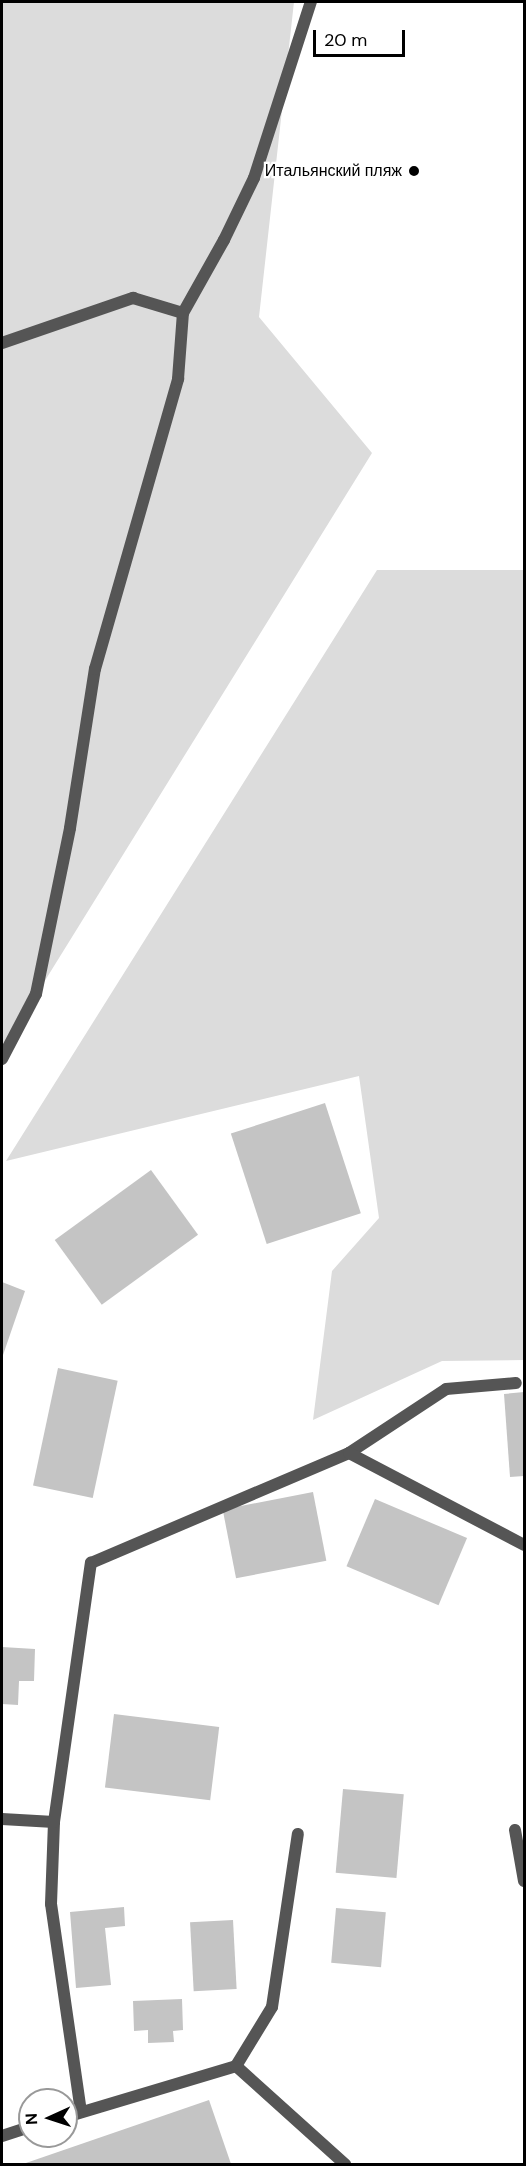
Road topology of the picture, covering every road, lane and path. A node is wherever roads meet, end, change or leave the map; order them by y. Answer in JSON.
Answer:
{"nodes":[{"id":1,"x":311,"y":2,"type":"edge"},
{"id":2,"x":183,"y":314,"type":"junction"},
{"id":3,"x":2,"y":343,"type":"edge"},
{"id":4,"x":2,"y":1059,"type":"edge"},
{"id":5,"x":516,"y":1383,"type":"dead end"},
{"id":6,"x":349,"y":1454,"type":"junction"},
{"id":7,"x":525,"y":1545,"type":"edge"},
{"id":8,"x":2,"y":1819,"type":"edge"},
{"id":9,"x":54,"y":1822,"type":"junction"},
{"id":10,"x":515,"y":1830,"type":"dead end"},
{"id":11,"x":298,"y":1834,"type":"dead end"},
{"id":12,"x":525,"y":1881,"type":"edge"},
{"id":13,"x":236,"y":2066,"type":"junction"},
{"id":14,"x":81,"y":2112,"type":"junction"},
{"id":15,"x":78,"y":2113,"type":"edge"},
{"id":16,"x":18,"y":2131,"type":"edge"},
{"id":17,"x":2,"y":2136,"type":"edge"},
{"id":18,"x":345,"y":2164,"type":"edge"}],
"edges":[{"from":1,"to":2,"type":"street"},
{"from":2,"to":3,"type":"street"},
{"from":2,"to":4,"type":"street"},
{"from":5,"to":6,"type":"street"},
{"from":6,"to":7,"type":"street"},
{"from":6,"to":9,"type":"street"},
{"from":8,"to":9,"type":"street"},
{"from":9,"to":14,"type":"street"},
{"from":10,"to":12,"type":"street"},
{"from":11,"to":13,"type":"street"},
{"from":13,"to":14,"type":"street"},
{"from":13,"to":18,"type":"street"},
{"from":14,"to":15,"type":"street"},
{"from":16,"to":17,"type":"street"}]}
